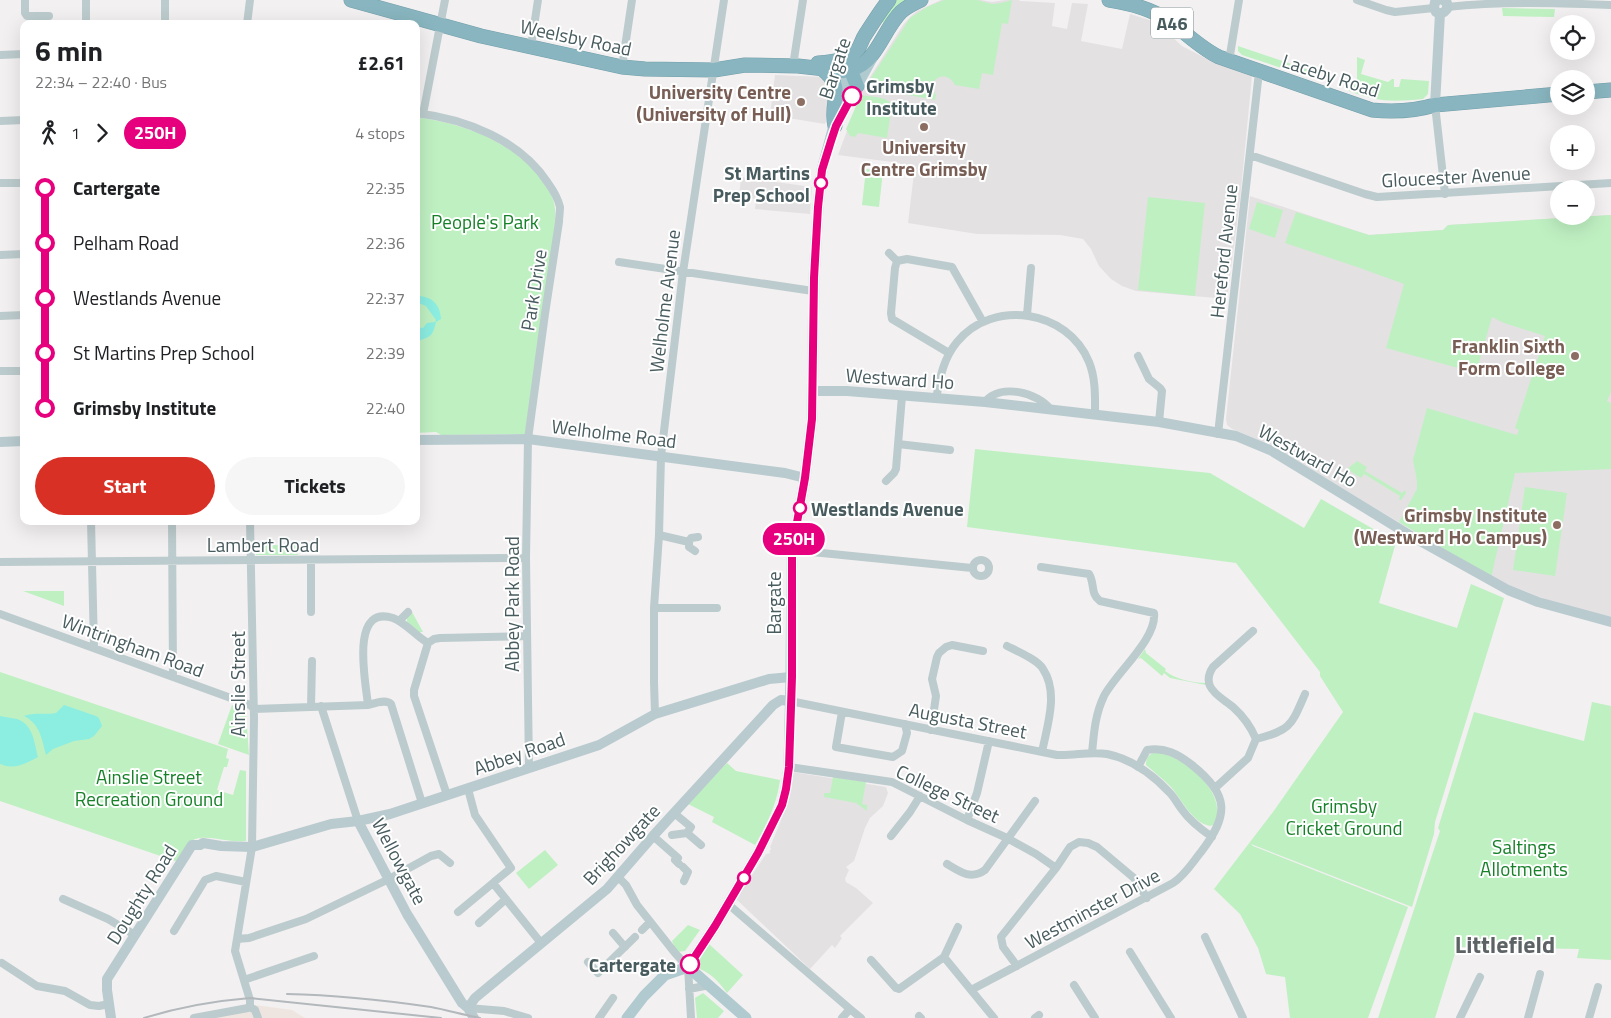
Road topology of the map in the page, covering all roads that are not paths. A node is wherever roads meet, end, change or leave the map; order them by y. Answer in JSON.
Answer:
{"nodes":[{"id":1,"x":25,"y":0,"type":"edge"},
{"id":2,"x":86,"y":0,"type":"edge"},
{"id":3,"x":165,"y":0,"type":"edge"},
{"id":4,"x":250,"y":0,"type":"edge"},
{"id":5,"x":351,"y":0,"type":"edge"},
{"id":6,"x":445,"y":0,"type":"edge"},
{"id":7,"x":538,"y":0,"type":"edge"},
{"id":8,"x":632,"y":0,"type":"edge"},
{"id":9,"x":724,"y":0,"type":"edge"},
{"id":10,"x":803,"y":0,"type":"edge"},
{"id":11,"x":889,"y":0,"type":"edge"},
{"id":12,"x":921,"y":0,"type":"edge"},
{"id":13,"x":1109,"y":0,"type":"edge"},
{"id":14,"x":1239,"y":0,"type":"edge"},
{"id":15,"x":1357,"y":0,"type":"edge"},
{"id":16,"x":1611,"y":5,"type":"edge"},
{"id":17,"x":1440,"y":6,"type":"edge"},
{"id":18,"x":48,"y":16,"type":"dead end"},
{"id":19,"x":86,"y":20,"type":"edge"},
{"id":20,"x":165,"y":20,"type":"edge"},
{"id":21,"x":247,"y":20,"type":"edge"},
{"id":22,"x":873,"y":22,"type":"junction"},
{"id":23,"x":441,"y":25,"type":"junction"},
{"id":24,"x":888,"y":30,"type":"junction"},
{"id":25,"x":531,"y":46,"type":"junction"},
{"id":26,"x":858,"y":48,"type":"junction"},
{"id":27,"x":0,"y":54,"type":"edge"},
{"id":28,"x":20,"y":54,"type":"edge"},
{"id":29,"x":872,"y":58,"type":"junction"},
{"id":30,"x":1229,"y":61,"type":"junction"},
{"id":31,"x":834,"y":62,"type":"junction"},
{"id":32,"x":796,"y":66,"type":"junction"},
{"id":33,"x":622,"y":67,"type":"junction"},
{"id":34,"x":822,"y":69,"type":"junction"},
{"id":35,"x":714,"y":70,"type":"junction"},
{"id":36,"x":851,"y":71,"type":"junction"},
{"id":37,"x":1259,"y":72,"type":"junction"},
{"id":38,"x":857,"y":86,"type":"junction"},
{"id":39,"x":1611,"y":90,"type":"edge"},
{"id":40,"x":1595,"y":91,"type":"edge"},
{"id":41,"x":1550,"y":95,"type":"edge"},
{"id":42,"x":1435,"y":105,"type":"junction"},
{"id":43,"x":420,"y":113,"type":"edge"},
{"id":44,"x":20,"y":120,"type":"edge"},
{"id":45,"x":0,"y":121,"type":"edge"},
{"id":46,"x":836,"y":126,"type":"junction"},
{"id":47,"x":1250,"y":155,"type":"junction"},
{"id":48,"x":20,"y":183,"type":"edge"},
{"id":49,"x":1611,"y":183,"type":"edge"},
{"id":50,"x":0,"y":184,"type":"edge"},
{"id":51,"x":1445,"y":194,"type":"junction"},
{"id":52,"x":889,"y":253,"type":"dead end"},
{"id":53,"x":20,"y":254,"type":"edge"},
{"id":54,"x":0,"y":255,"type":"edge"},
{"id":55,"x":898,"y":261,"type":"junction"},
{"id":56,"x":619,"y":262,"type":"dead end"},
{"id":57,"x":1031,"y":268,"type":"dead end"},
{"id":58,"x":683,"y":272,"type":"junction"},
{"id":59,"x":813,"y":291,"type":"junction"},
{"id":60,"x":1027,"y":315,"type":"junction"},
{"id":61,"x":0,"y":316,"type":"edge"},
{"id":62,"x":20,"y":316,"type":"edge"},
{"id":63,"x":983,"y":322,"type":"junction"},
{"id":64,"x":949,"y":353,"type":"junction"},
{"id":65,"x":1138,"y":356,"type":"dead end"},
{"id":66,"x":0,"y":371,"type":"edge"},
{"id":67,"x":20,"y":371,"type":"edge"},
{"id":68,"x":813,"y":391,"type":"junction"},
{"id":69,"x":902,"y":396,"type":"junction"},
{"id":70,"x":936,"y":399,"type":"junction"},
{"id":71,"x":1095,"y":415,"type":"junction"},
{"id":72,"x":1159,"y":422,"type":"junction"},
{"id":73,"x":1218,"y":434,"type":"junction"},
{"id":74,"x":528,"y":439,"type":"junction"},
{"id":75,"x":420,"y":440,"type":"edge"},
{"id":76,"x":20,"y":441,"type":"edge"},
{"id":77,"x":0,"y":442,"type":"edge"},
{"id":78,"x":898,"y":444,"type":"junction"},
{"id":79,"x":950,"y":450,"type":"dead end"},
{"id":80,"x":661,"y":456,"type":"junction"},
{"id":81,"x":805,"y":478,"type":"junction"},
{"id":82,"x":886,"y":481,"type":"dead end"},
{"id":83,"x":91,"y":525,"type":"edge"},
{"id":84,"x":172,"y":525,"type":"edge"},
{"id":85,"x":250,"y":525,"type":"edge"},
{"id":86,"x":659,"y":535,"type":"junction"},
{"id":87,"x":698,"y":537,"type":"dead end"},
{"id":88,"x":689,"y":542,"type":"junction"},
{"id":89,"x":792,"y":550,"type":"junction"},
{"id":90,"x":695,"y":551,"type":"dead end"},
{"id":91,"x":526,"y":558,"type":"junction"},
{"id":92,"x":252,"y":560,"type":"junction"},
{"id":93,"x":172,"y":561,"type":"junction"},
{"id":94,"x":311,"y":561,"type":"junction"},
{"id":95,"x":0,"y":562,"type":"edge"},
{"id":96,"x":92,"y":562,"type":"junction"},
{"id":97,"x":1041,"y":567,"type":"dead end"},
{"id":98,"x":972,"y":568,"type":"dead end"},
{"id":99,"x":654,"y":608,"type":"junction"},
{"id":100,"x":717,"y":608,"type":"dead end"},
{"id":101,"x":311,"y":612,"type":"dead end"},
{"id":102,"x":408,"y":612,"type":"dead end"},
{"id":103,"x":0,"y":614,"type":"edge"},
{"id":104,"x":399,"y":621,"type":"junction"},
{"id":105,"x":1611,"y":622,"type":"edge"},
{"id":106,"x":1252,"y":631,"type":"dead end"},
{"id":107,"x":527,"y":636,"type":"junction"},
{"id":108,"x":428,"y":643,"type":"junction"},
{"id":109,"x":1007,"y":646,"type":"dead end"},
{"id":110,"x":94,"y":648,"type":"junction"},
{"id":111,"x":983,"y":651,"type":"dead end"},
{"id":112,"x":312,"y":661,"type":"dead end"},
{"id":113,"x":173,"y":676,"type":"junction"},
{"id":114,"x":792,"y":677,"type":"junction"},
{"id":115,"x":1305,"y":694,"type":"dead end"},
{"id":116,"x":790,"y":701,"type":"junction"},
{"id":117,"x":368,"y":705,"type":"junction"},
{"id":118,"x":321,"y":706,"type":"junction"},
{"id":119,"x":311,"y":707,"type":"junction"},
{"id":120,"x":254,"y":709,"type":"junction"},
{"id":121,"x":842,"y":712,"type":"junction"},
{"id":122,"x":655,"y":714,"type":"junction"},
{"id":123,"x":905,"y":724,"type":"junction"},
{"id":124,"x":931,"y":730,"type":"junction"},
{"id":125,"x":1256,"y":739,"type":"junction"},
{"id":126,"x":989,"y":741,"type":"junction"},
{"id":127,"x":1042,"y":752,"type":"junction"},
{"id":128,"x":1092,"y":753,"type":"junction"},
{"id":129,"x":789,"y":767,"type":"junction"},
{"id":130,"x":1138,"y":767,"type":"junction"},
{"id":131,"x":529,"y":768,"type":"junction"},
{"id":132,"x":1215,"y":788,"type":"junction"},
{"id":133,"x":468,"y":789,"type":"junction"},
{"id":134,"x":447,"y":795,"type":"junction"},
{"id":135,"x":920,"y":796,"type":"junction"},
{"id":136,"x":1035,"y":801,"type":"dead end"},
{"id":137,"x":422,"y":803,"type":"junction"},
{"id":138,"x":674,"y":813,"type":"junction"},
{"id":139,"x":967,"y":820,"type":"junction"},
{"id":140,"x":358,"y":821,"type":"junction"},
{"id":141,"x":687,"y":833,"type":"junction"},
{"id":142,"x":672,"y":835,"type":"dead end"},
{"id":143,"x":653,"y":836,"type":"junction"},
{"id":144,"x":891,"y":836,"type":"dead end"},
{"id":145,"x":1212,"y":837,"type":"junction"},
{"id":146,"x":1007,"y":838,"type":"junction"},
{"id":147,"x":701,"y":845,"type":"dead end"},
{"id":148,"x":252,"y":847,"type":"junction"},
{"id":149,"x":450,"y":863,"type":"dead end"},
{"id":150,"x":947,"y":864,"type":"dead end"},
{"id":151,"x":1056,"y":868,"type":"junction"},
{"id":152,"x":616,"y":878,"type":"junction"},
{"id":153,"x":388,"y":879,"type":"junction"},
{"id":154,"x":684,"y":880,"type":"dead end"},
{"id":155,"x":246,"y":882,"type":"junction"},
{"id":156,"x":494,"y":882,"type":"dead end"},
{"id":157,"x":1147,"y":898,"type":"junction"},
{"id":158,"x":63,"y":899,"type":"dead end"},
{"id":159,"x":506,"y":899,"type":"junction"},
{"id":160,"x":728,"y":904,"type":"junction"},
{"id":161,"x":458,"y":912,"type":"dead end"},
{"id":162,"x":650,"y":922,"type":"junction"},
{"id":163,"x":479,"y":924,"type":"dead end"},
{"id":164,"x":958,"y":927,"type":"dead end"},
{"id":165,"x":642,"y":930,"type":"dead end"},
{"id":166,"x":174,"y":931,"type":"dead end"},
{"id":167,"x":613,"y":933,"type":"dead end"},
{"id":168,"x":135,"y":935,"type":"junction"},
{"id":169,"x":635,"y":937,"type":"dead end"},
{"id":170,"x":1205,"y":937,"type":"dead end"},
{"id":171,"x":237,"y":939,"type":"junction"},
{"id":172,"x":541,"y":943,"type":"junction"},
{"id":173,"x":625,"y":947,"type":"junction"},
{"id":174,"x":1130,"y":952,"type":"dead end"},
{"id":175,"x":314,"y":956,"type":"dead end"},
{"id":176,"x":944,"y":957,"type":"junction"},
{"id":177,"x":871,"y":960,"type":"dead end"},
{"id":178,"x":588,"y":962,"type":"dead end"},
{"id":179,"x":2,"y":963,"type":"dead end"},
{"id":180,"x":1017,"y":966,"type":"junction"},
{"id":181,"x":688,"y":967,"type":"junction"},
{"id":182,"x":1540,"y":974,"type":"dead end"},
{"id":183,"x":1480,"y":977,"type":"dead end"},
{"id":184,"x":244,"y":980,"type":"junction"},
{"id":185,"x":710,"y":985,"type":"junction"},
{"id":186,"x":1074,"y":985,"type":"dead end"},
{"id":187,"x":1598,"y":987,"type":"dead end"},
{"id":188,"x":689,"y":989,"type":"junction"},
{"id":189,"x":971,"y":990,"type":"junction"},
{"id":190,"x":613,"y":998,"type":"dead end"},
{"id":191,"x":109,"y":1004,"type":"junction"},
{"id":192,"x":250,"y":1007,"type":"junction"},
{"id":193,"x":468,"y":1008,"type":"junction"},
{"id":194,"x":850,"y":1009,"type":"junction"},
{"id":195,"x":111,"y":1018,"type":"edge"},
{"id":196,"x":194,"y":1018,"type":"edge"},
{"id":197,"x":258,"y":1018,"type":"edge"},
{"id":198,"x":474,"y":1018,"type":"edge"},
{"id":199,"x":528,"y":1018,"type":"edge"},
{"id":200,"x":599,"y":1018,"type":"edge"},
{"id":201,"x":627,"y":1018,"type":"edge"},
{"id":202,"x":691,"y":1018,"type":"edge"},
{"id":203,"x":746,"y":1018,"type":"edge"},
{"id":204,"x":842,"y":1018,"type":"edge"},
{"id":205,"x":861,"y":1018,"type":"edge"},
{"id":206,"x":994,"y":1018,"type":"edge"},
{"id":207,"x":1095,"y":1018,"type":"edge"},
{"id":208,"x":1171,"y":1018,"type":"edge"},
{"id":209,"x":1243,"y":1018,"type":"edge"},
{"id":210,"x":1460,"y":1018,"type":"edge"},
{"id":211,"x":1528,"y":1018,"type":"edge"},
{"id":212,"x":1590,"y":1018,"type":"edge"}],
"edges":[{"from":1,"to":18,"type":"street"},
{"from":2,"to":19,"type":"street"},
{"from":3,"to":20,"type":"street"},
{"from":4,"to":21,"type":"street"},
{"from":5,"to":23,"type":"highway","name":"Weelsby Road"},
{"from":6,"to":23,"type":"street"},
{"from":7,"to":25,"type":"street"},
{"from":8,"to":33,"type":"street"},
{"from":9,"to":35,"type":"street","name":"Welholme Avenue"},
{"from":10,"to":32,"type":"street"},
{"from":11,"to":22,"type":"highway","name":"Bargate"},
{"from":12,"to":24,"type":"highway","name":"Bargate"},
{"from":13,"to":30,"type":"highway","name":"Laceby Road","number":"A46"},
{"from":14,"to":30,"type":"street"},
{"from":15,"to":17,"type":"street"},
{"from":16,"to":17,"type":"street"},
{"from":17,"to":42,"type":"street"},
{"from":22,"to":24,"type":"highway"},
{"from":22,"to":26,"type":"highway","name":"Bargate"},
{"from":23,"to":25,"type":"highway","name":"Weelsby Road"},
{"from":23,"to":43,"type":"street"},
{"from":24,"to":29,"type":"highway","name":"Bargate"},
{"from":25,"to":33,"type":"highway","name":"Weelsby Road"},
{"from":26,"to":31,"type":"highway","name":"Weelsby Road"},
{"from":26,"to":36,"type":"main road","name":"Bargate"},
{"from":27,"to":28,"type":"street"},
{"from":29,"to":36,"type":"highway"},
{"from":29,"to":38,"type":"main road","name":"Bargate"},
{"from":30,"to":37,"type":"highway","name":"Laceby Road","number":"A46"},
{"from":31,"to":32,"type":"highway","name":"Weelsby Road"},
{"from":31,"to":36,"type":"highway"},
{"from":32,"to":34,"type":"highway","name":"Weelsby Road"},
{"from":32,"to":35,"type":"highway","name":"Weelsby Road"},
{"from":33,"to":35,"type":"highway","name":"Weelsby Road"},
{"from":34,"to":36,"type":"highway","name":"Weelsby Road"},
{"from":34,"to":46,"type":"highway"},
{"from":35,"to":58,"type":"street","name":"Welholme Avenue"},
{"from":36,"to":38,"type":"highway"},
{"from":36,"to":46,"type":"main road","name":"Bargate"},
{"from":37,"to":42,"type":"highway","name":"Laceby Road","number":"A46"},
{"from":37,"to":47,"type":"street","name":"Hereford Avenue"},
{"from":38,"to":46,"type":"main road","name":"Bargate"},
{"from":39,"to":40,"type":"highway"},
{"from":41,"to":42,"type":"highway","name":"Laceby Road","number":"A46"},
{"from":42,"to":51,"type":"street"},
{"from":43,"to":74,"type":"street","name":"Park Drive"},
{"from":44,"to":45,"type":"street"},
{"from":46,"to":59,"type":"main road","name":"Bargate"},
{"from":47,"to":51,"type":"street","name":"Gloucester Avenue"},
{"from":47,"to":73,"type":"street","name":"Hereford Avenue"},
{"from":48,"to":50,"type":"street"},
{"from":49,"to":51,"type":"street","name":"Gloucester Avenue"},
{"from":52,"to":55,"type":"street"},
{"from":53,"to":54,"type":"street"},
{"from":55,"to":63,"type":"street"},
{"from":55,"to":64,"type":"street"},
{"from":56,"to":58,"type":"street"},
{"from":57,"to":60,"type":"street"},
{"from":58,"to":59,"type":"street"},
{"from":58,"to":80,"type":"street","name":"Welholme Avenue"},
{"from":59,"to":68,"type":"main road","name":"Bargate"},
{"from":60,"to":63,"type":"street"},
{"from":60,"to":71,"type":"street"},
{"from":61,"to":62,"type":"street"},
{"from":63,"to":64,"type":"street"},
{"from":64,"to":70,"type":"street"},
{"from":65,"to":72,"type":"street"},
{"from":66,"to":67,"type":"street"},
{"from":68,"to":69,"type":"street","name":"Westward Ho"},
{"from":68,"to":81,"type":"main road","name":"Bargate"},
{"from":69,"to":70,"type":"street","name":"Westward Ho"},
{"from":69,"to":78,"type":"street"},
{"from":70,"to":71,"type":"street","name":"Westward Ho"},
{"from":71,"to":72,"type":"street","name":"Westward Ho"},
{"from":72,"to":73,"type":"street","name":"Westward Ho"},
{"from":73,"to":105,"type":"street","name":"Westward Ho"},
{"from":74,"to":75,"type":"street","name":"Welholme Road"},
{"from":74,"to":80,"type":"street","name":"Welholme Road"},
{"from":74,"to":91,"type":"street","name":"Abbey Park Road"},
{"from":76,"to":77,"type":"street"},
{"from":78,"to":79,"type":"street"},
{"from":78,"to":82,"type":"street"},
{"from":80,"to":81,"type":"street","name":"Welholme Road"},
{"from":80,"to":86,"type":"street","name":"Welholme Avenue"},
{"from":81,"to":89,"type":"main road","name":"Bargate"},
{"from":83,"to":96,"type":"street"},
{"from":84,"to":93,"type":"street"},
{"from":85,"to":92,"type":"street","name":"Ainslie Street"},
{"from":86,"to":88,"type":"street"},
{"from":86,"to":99,"type":"street","name":"Welholme Avenue"},
{"from":87,"to":88,"type":"street"},
{"from":88,"to":90,"type":"street"},
{"from":89,"to":98,"type":"street"},
{"from":89,"to":114,"type":"main road","name":"Bargate"},
{"from":91,"to":94,"type":"street","name":"Lambert Road"},
{"from":91,"to":107,"type":"street","name":"Abbey Park Road"},
{"from":92,"to":93,"type":"street","name":"Lambert Road"},
{"from":92,"to":94,"type":"street","name":"Lambert Road"},
{"from":92,"to":120,"type":"street","name":"Ainslie Street"},
{"from":93,"to":96,"type":"street","name":"Lambert Road"},
{"from":93,"to":113,"type":"street"},
{"from":94,"to":101,"type":"street"},
{"from":95,"to":96,"type":"street","name":"Lambert Road"},
{"from":96,"to":110,"type":"street"},
{"from":97,"to":128,"type":"street"},
{"from":99,"to":100,"type":"street"},
{"from":99,"to":122,"type":"street","name":"Welholme Avenue"},
{"from":102,"to":104,"type":"street"},
{"from":103,"to":110,"type":"street","name":"Wintringham Road"},
{"from":104,"to":108,"type":"street"},
{"from":104,"to":117,"type":"street"},
{"from":106,"to":125,"type":"street"},
{"from":107,"to":108,"type":"street"},
{"from":107,"to":131,"type":"street","name":"Abbey Park Road"},
{"from":108,"to":134,"type":"street"},
{"from":109,"to":127,"type":"street"},
{"from":110,"to":113,"type":"street","name":"Wintringham Road"},
{"from":111,"to":124,"type":"street"},
{"from":112,"to":119,"type":"street"},
{"from":113,"to":120,"type":"street","name":"Wintringham Road"},
{"from":114,"to":116,"type":"main road","name":"Bargate"},
{"from":114,"to":122,"type":"street","name":"Abbey Road"},
{"from":115,"to":125,"type":"street"},
{"from":116,"to":121,"type":"street","name":"Augusta Street"},
{"from":116,"to":129,"type":"main road","name":"Bargate"},
{"from":116,"to":138,"type":"street","name":"Brighowgate"},
{"from":117,"to":118,"type":"street"},
{"from":117,"to":137,"type":"street"},
{"from":118,"to":119,"type":"street"},
{"from":118,"to":140,"type":"street","name":"Wellowgate"},
{"from":119,"to":120,"type":"street"},
{"from":120,"to":148,"type":"street","name":"Ainslie Street"},
{"from":121,"to":123,"type":"street","name":"Augusta Street"},
{"from":121,"to":123,"type":"street"},
{"from":122,"to":131,"type":"street","name":"Abbey Road"},
{"from":123,"to":124,"type":"street","name":"Augusta Street"},
{"from":124,"to":126,"type":"street","name":"Augusta Street"},
{"from":125,"to":132,"type":"street"},
{"from":126,"to":127,"type":"street","name":"Augusta Street"},
{"from":126,"to":139,"type":"street"},
{"from":127,"to":128,"type":"street","name":"Augusta Street"},
{"from":128,"to":130,"type":"street","name":"Augusta Street"},
{"from":129,"to":135,"type":"street","name":"College Street"},
{"from":129,"to":160,"type":"main road","name":"Bargate"},
{"from":130,"to":132,"type":"street"},
{"from":130,"to":145,"type":"street","name":"Augusta Street"},
{"from":131,"to":133,"type":"street","name":"Abbey Road"},
{"from":132,"to":145,"type":"street"},
{"from":133,"to":134,"type":"street","name":"Abbey Road"},
{"from":133,"to":156,"type":"street"},
{"from":134,"to":137,"type":"street","name":"Abbey Road"},
{"from":135,"to":139,"type":"street","name":"College Street"},
{"from":135,"to":144,"type":"street"},
{"from":136,"to":146,"type":"street"},
{"from":137,"to":140,"type":"street","name":"Abbey Road"},
{"from":138,"to":141,"type":"street"},
{"from":138,"to":143,"type":"street","name":"Brighowgate"},
{"from":139,"to":146,"type":"street","name":"College Street"},
{"from":140,"to":148,"type":"street","name":"Abbey Road"},
{"from":140,"to":153,"type":"street","name":"Wellowgate"},
{"from":141,"to":142,"type":"street"},
{"from":141,"to":147,"type":"street"},
{"from":143,"to":152,"type":"street","name":"Brighowgate"},
{"from":143,"to":154,"type":"street"},
{"from":145,"to":157,"type":"street","name":"Westminster Drive"},
{"from":146,"to":150,"type":"street"},
{"from":146,"to":151,"type":"street","name":"College Street"},
{"from":148,"to":155,"type":"street","name":"Ainslie Street"},
{"from":148,"to":168,"type":"street","name":"Doughty Road"},
{"from":149,"to":153,"type":"street"},
{"from":151,"to":157,"type":"street"},
{"from":151,"to":180,"type":"street"},
{"from":152,"to":162,"type":"street"},
{"from":152,"to":172,"type":"street","name":"Brighowgate"},
{"from":153,"to":171,"type":"street"},
{"from":153,"to":193,"type":"street","name":"Wellowgate"},
{"from":155,"to":166,"type":"street"},
{"from":155,"to":171,"type":"street","name":"Ainslie Street"},
{"from":157,"to":180,"type":"street","name":"Westminster Drive"},
{"from":158,"to":168,"type":"street"},
{"from":159,"to":161,"type":"street"},
{"from":159,"to":163,"type":"street"},
{"from":159,"to":172,"type":"street"},
{"from":160,"to":181,"type":"main road","name":"Bargate"},
{"from":160,"to":194,"type":"street"},
{"from":162,"to":165,"type":"street"},
{"from":162,"to":181,"type":"street"},
{"from":164,"to":176,"type":"street"},
{"from":167,"to":173,"type":"street"},
{"from":168,"to":191,"type":"street","name":"Doughty Road"},
{"from":169,"to":173,"type":"street"},
{"from":170,"to":209,"type":"street"},
{"from":171,"to":184,"type":"street","name":"Ainslie Street"},
{"from":172,"to":193,"type":"street","name":"Brighowgate"},
{"from":173,"to":178,"type":"street"},
{"from":174,"to":208,"type":"street"},
{"from":175,"to":184,"type":"street"},
{"from":176,"to":177,"type":"street"},
{"from":176,"to":189,"type":"street"},
{"from":179,"to":191,"type":"street"},
{"from":180,"to":189,"type":"street","name":"Westminster Drive"},
{"from":181,"to":185,"type":"main road"},
{"from":181,"to":188,"type":"street"},
{"from":181,"to":201,"type":"main road"},
{"from":182,"to":211,"type":"street"},
{"from":183,"to":210,"type":"street"},
{"from":184,"to":192,"type":"street","name":"Ainslie Street"},
{"from":185,"to":188,"type":"street"},
{"from":185,"to":203,"type":"main road"},
{"from":186,"to":207,"type":"street"},
{"from":187,"to":212,"type":"street"},
{"from":188,"to":202,"type":"street"},
{"from":189,"to":206,"type":"street"},
{"from":190,"to":200,"type":"street"},
{"from":191,"to":195,"type":"street","name":"Doughty Road"},
{"from":192,"to":196,"type":"street"},
{"from":192,"to":197,"type":"street"},
{"from":193,"to":198,"type":"street","name":"Wellowgate"},
{"from":193,"to":199,"type":"street"},
{"from":194,"to":204,"type":"street"},
{"from":194,"to":205,"type":"street"}]}
